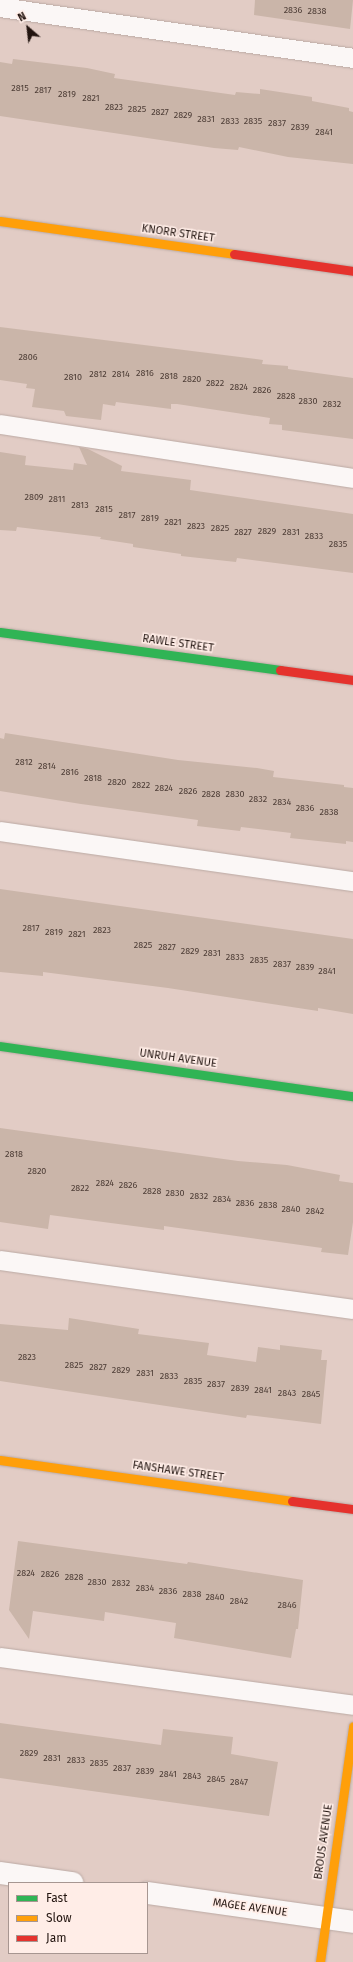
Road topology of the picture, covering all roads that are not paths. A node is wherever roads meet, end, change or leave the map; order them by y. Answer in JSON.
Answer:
{"nodes":[{"id":1,"x":0,"y":7,"type":"edge"},
{"id":2,"x":353,"y":58,"type":"edge"},
{"id":3,"x":0,"y":221,"type":"edge"},
{"id":4,"x":353,"y":271,"type":"edge"},
{"id":5,"x":0,"y":424,"type":"edge"},
{"id":6,"x":353,"y":478,"type":"edge"},
{"id":7,"x":0,"y":632,"type":"edge"},
{"id":8,"x":353,"y":680,"type":"edge"},
{"id":9,"x":0,"y":831,"type":"edge"},
{"id":10,"x":353,"y":881,"type":"edge"},
{"id":11,"x":0,"y":1046,"type":"edge"},
{"id":12,"x":353,"y":1096,"type":"edge"},
{"id":13,"x":0,"y":1260,"type":"edge"},
{"id":14,"x":353,"y":1309,"type":"edge"},
{"id":15,"x":0,"y":1460,"type":"edge"},
{"id":16,"x":353,"y":1509,"type":"edge"},
{"id":17,"x":0,"y":1658,"type":"edge"},
{"id":18,"x":353,"y":1705,"type":"edge"},
{"id":19,"x":353,"y":1726,"type":"edge"},
{"id":20,"x":0,"y":1873,"type":"edge"},
{"id":21,"x":65,"y":1882,"type":"edge"},
{"id":22,"x":148,"y":1893,"type":"edge"},
{"id":23,"x":326,"y":1918,"type":"junction"},
{"id":24,"x":353,"y":1922,"type":"edge"},
{"id":25,"x":320,"y":1962,"type":"edge"}],
"edges":[{"from":1,"to":2,"type":"lane"},
{"from":3,"to":4,"type":"street","name":"KNORR STREET"},
{"from":5,"to":6,"type":"lane"},
{"from":7,"to":8,"type":"street","name":"RAWLE STREET"},
{"from":9,"to":10,"type":"lane"},
{"from":11,"to":12,"type":"street","name":"UNRUH AVENUE"},
{"from":13,"to":14,"type":"lane"},
{"from":15,"to":16,"type":"street","name":"FANSHAWE STREET"},
{"from":17,"to":18,"type":"lane"},
{"from":19,"to":23,"type":"street","name":"BROUS AVENUE"},
{"from":20,"to":21,"type":"street"},
{"from":22,"to":23,"type":"street","name":"MAGEE AVENUE"},
{"from":23,"to":24,"type":"street","name":"MAGEE AVENUE"},
{"from":23,"to":25,"type":"street","name":"BROUS AVENUE"}]}
